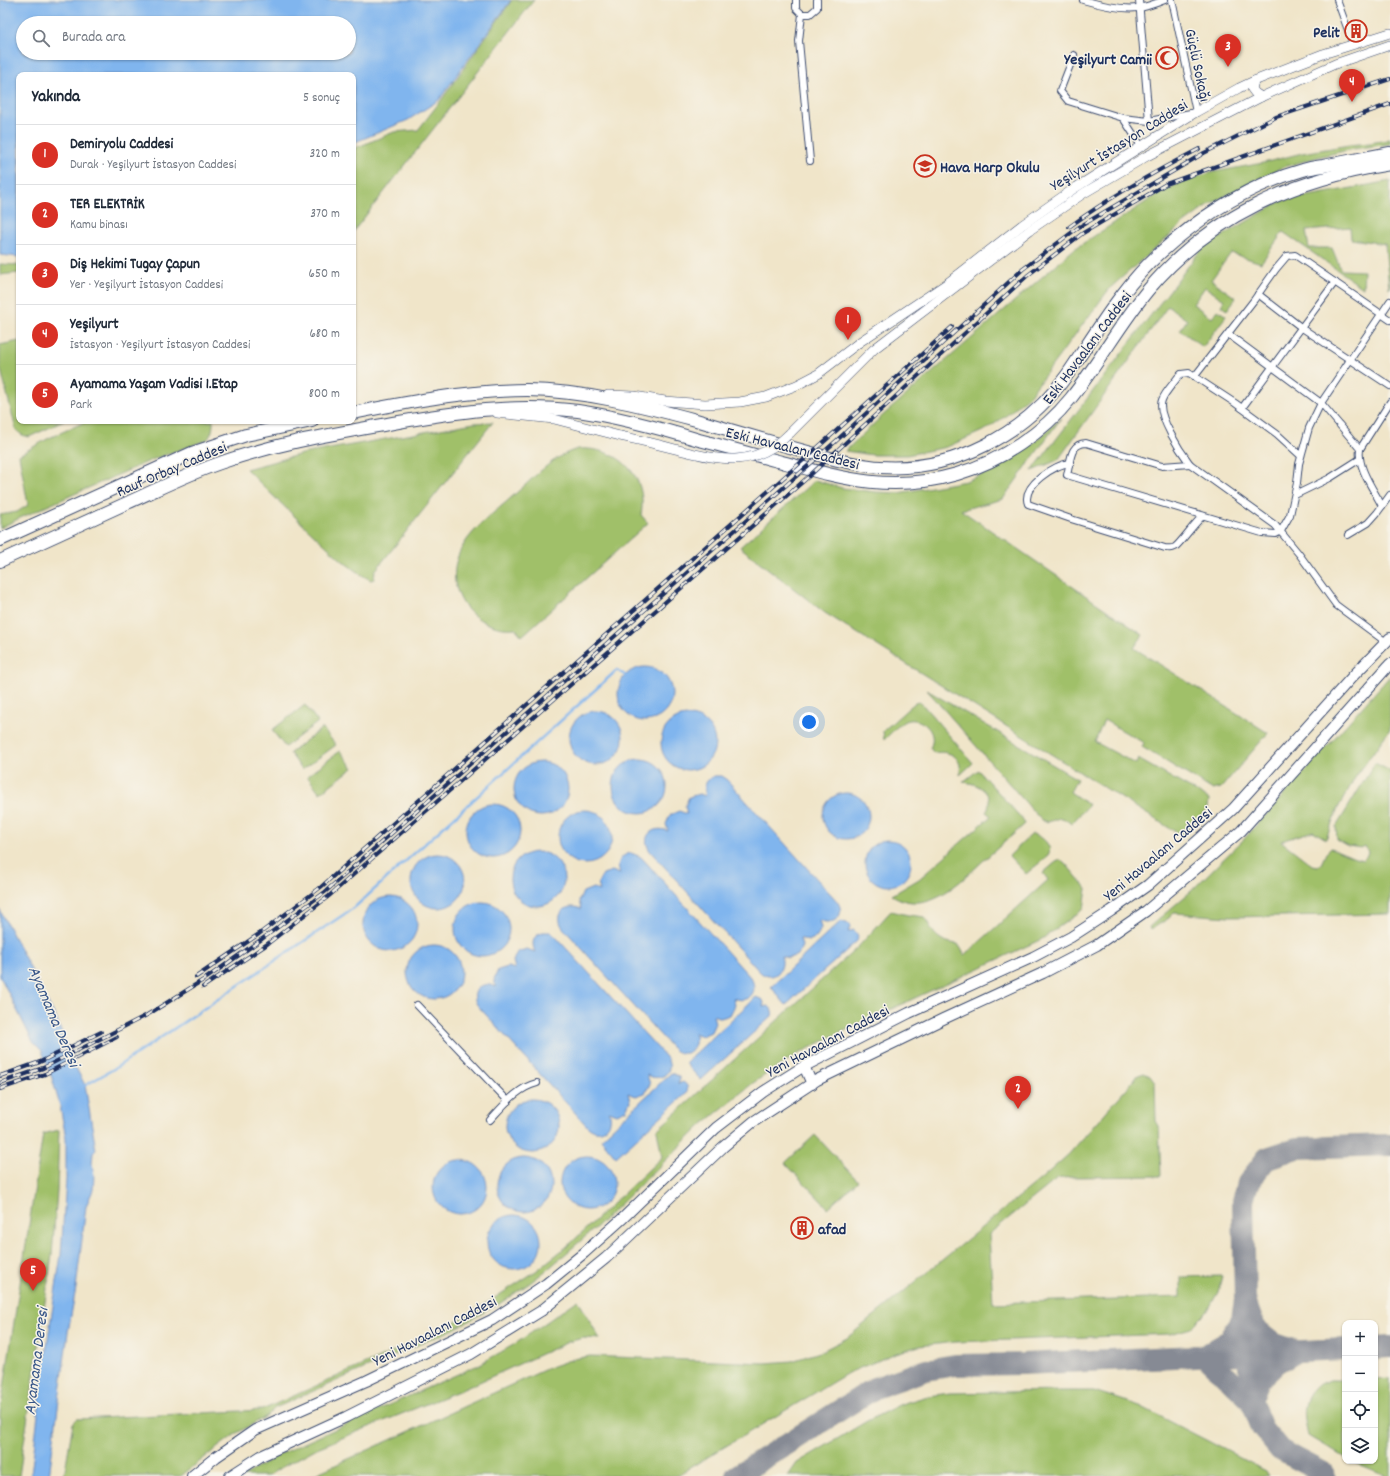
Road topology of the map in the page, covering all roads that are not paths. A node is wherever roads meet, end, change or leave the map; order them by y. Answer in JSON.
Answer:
{"nodes":[{"id":1,"x":817,"y":0,"type":"edge"},
{"id":2,"x":1083,"y":0,"type":"edge"},
{"id":3,"x":1139,"y":0,"type":"edge"},
{"id":4,"x":1165,"y":0,"type":"edge"},
{"id":5,"x":1172,"y":0,"type":"edge"},
{"id":6,"x":1337,"y":0,"type":"edge"},
{"id":7,"x":795,"y":1,"type":"edge"},
{"id":8,"x":1139,"y":8,"type":"junction"},
{"id":9,"x":802,"y":14,"type":"junction"},
{"id":10,"x":1390,"y":33,"type":"edge"},
{"id":11,"x":1353,"y":44,"type":"junction"},
{"id":12,"x":1390,"y":46,"type":"edge"},
{"id":13,"x":1074,"y":55,"type":"dead end"},
{"id":14,"x":1254,"y":81,"type":"junction"},
{"id":15,"x":1226,"y":95,"type":"junction"},
{"id":16,"x":1261,"y":97,"type":"junction"},
{"id":17,"x":1238,"y":108,"type":"junction"},
{"id":18,"x":1196,"y":112,"type":"junction"},
{"id":19,"x":1123,"y":118,"type":"junction"},
{"id":20,"x":1149,"y":121,"type":"junction"},
{"id":21,"x":1141,"y":146,"type":"junction"},
{"id":22,"x":1390,"y":146,"type":"edge"},
{"id":23,"x":1390,"y":153,"type":"edge"},
{"id":24,"x":1147,"y":156,"type":"junction"},
{"id":25,"x":810,"y":161,"type":"dead end"},
{"id":26,"x":1390,"y":164,"type":"edge"},
{"id":27,"x":1304,"y":170,"type":"junction"},
{"id":28,"x":1390,"y":171,"type":"edge"},
{"id":29,"x":1315,"y":181,"type":"junction"},
{"id":30,"x":1335,"y":282,"type":"junction"},
{"id":31,"x":1258,"y":294,"type":"junction"},
{"id":32,"x":1390,"y":301,"type":"edge"},
{"id":33,"x":1380,"y":314,"type":"junction"},
{"id":34,"x":1390,"y":320,"type":"edge"},
{"id":35,"x":1302,"y":328,"type":"junction"},
{"id":36,"x":1228,"y":334,"type":"junction"},
{"id":37,"x":1350,"y":359,"type":"junction"},
{"id":38,"x":1272,"y":367,"type":"junction"},
{"id":39,"x":1195,"y":376,"type":"junction"},
{"id":40,"x":1390,"y":386,"type":"edge"},
{"id":41,"x":594,"y":396,"type":"junction"},
{"id":42,"x":1390,"y":402,"type":"edge"},
{"id":43,"x":1321,"y":403,"type":"junction"},
{"id":44,"x":1242,"y":408,"type":"junction"},
{"id":45,"x":482,"y":410,"type":"junction"},
{"id":46,"x":356,"y":412,"type":"edge"},
{"id":47,"x":298,"y":424,"type":"edge"},
{"id":48,"x":1360,"y":448,"type":"junction"},
{"id":49,"x":1302,"y":456,"type":"junction"},
{"id":50,"x":1360,"y":459,"type":"junction"},
{"id":51,"x":1070,"y":463,"type":"junction"},
{"id":52,"x":1190,"y":464,"type":"junction"},
{"id":53,"x":1295,"y":495,"type":"junction"},
{"id":54,"x":1390,"y":495,"type":"edge"},
{"id":55,"x":1382,"y":506,"type":"junction"},
{"id":56,"x":1203,"y":516,"type":"junction"},
{"id":57,"x":1281,"y":531,"type":"junction"},
{"id":58,"x":1348,"y":535,"type":"dead end"},
{"id":59,"x":0,"y":540,"type":"edge"},
{"id":60,"x":0,"y":561,"type":"edge"},
{"id":61,"x":1389,"y":642,"type":"edge"},
{"id":62,"x":1390,"y":664,"type":"edge"},
{"id":63,"x":1327,"y":704,"type":"junction"},
{"id":64,"x":1341,"y":718,"type":"junction"},
{"id":65,"x":417,"y":1005,"type":"dead end"},
{"id":66,"x":804,"y":1066,"type":"junction"},
{"id":67,"x":537,"y":1083,"type":"dead end"},
{"id":68,"x":812,"y":1084,"type":"junction"},
{"id":69,"x":508,"y":1101,"type":"junction"},
{"id":70,"x":490,"y":1120,"type":"dead end"},
{"id":71,"x":192,"y":1476,"type":"edge"},
{"id":72,"x":230,"y":1476,"type":"edge"}],
"edges":[{"from":1,"to":9,"type":"street"},
{"from":2,"to":8,"type":"street"},
{"from":3,"to":8,"type":"street"},
{"from":4,"to":8,"type":"street"},
{"from":5,"to":18,"type":"street","name":"Güçlü Sokağı"},
{"from":6,"to":11,"type":"street"},
{"from":7,"to":9,"type":"street"},
{"from":8,"to":20,"type":"street"},
{"from":9,"to":25,"type":"street"},
{"from":10,"to":11,"type":"main road","name":"Yeşilyurt İstasyon Caddesi"},
{"from":11,"to":14,"type":"main road","name":"Yeşilyurt İstasyon Caddesi"},
{"from":12,"to":16,"type":"main road","name":"Yeşilyurt İstasyon Caddesi"},
{"from":13,"to":19,"type":"street"},
{"from":14,"to":15,"type":"main road","name":"Yeşilyurt İstasyon Caddesi"},
{"from":14,"to":16,"type":"main road"},
{"from":15,"to":17,"type":"main road"},
{"from":15,"to":18,"type":"main road","name":"Yeşilyurt İstasyon Caddesi"},
{"from":16,"to":17,"type":"main road","name":"Yeşilyurt İstasyon Caddesi"},
{"from":17,"to":24,"type":"main road","name":"Yeşilyurt İstasyon Caddesi"},
{"from":18,"to":20,"type":"street"},
{"from":18,"to":21,"type":"main road","name":"Yeşilyurt İstasyon Caddesi"},
{"from":19,"to":20,"type":"street"},
{"from":19,"to":21,"type":"street"},
{"from":21,"to":24,"type":"main road"},
{"from":21,"to":41,"type":"main road","name":"Yeşilyurt İstasyon Caddesi"},
{"from":22,"to":27,"type":"highway"},
{"from":23,"to":27,"type":"highway","name":"Eski Havaalanı Caddesi"},
{"from":24,"to":45,"type":"main road","name":"Yeşilyurt İstasyon Caddesi","bridge":true},
{"from":26,"to":29,"type":"highway","name":"Eski Havaalanı Caddesi"},
{"from":27,"to":41,"type":"highway","name":"Eski Havaalanı Caddesi"},
{"from":28,"to":29,"type":"highway"},
{"from":29,"to":45,"type":"highway","name":"Eski Havaalanı Caddesi"},
{"from":30,"to":31,"type":"street"},
{"from":30,"to":33,"type":"street"},
{"from":30,"to":35,"type":"street"},
{"from":31,"to":35,"type":"street"},
{"from":31,"to":36,"type":"street"},
{"from":32,"to":33,"type":"street"},
{"from":33,"to":34,"type":"street"},
{"from":33,"to":37,"type":"street"},
{"from":35,"to":37,"type":"street"},
{"from":35,"to":38,"type":"street"},
{"from":36,"to":38,"type":"street"},
{"from":36,"to":39,"type":"street"},
{"from":37,"to":40,"type":"street"},
{"from":37,"to":43,"type":"street"},
{"from":38,"to":43,"type":"street"},
{"from":38,"to":44,"type":"street"},
{"from":39,"to":44,"type":"street"},
{"from":39,"to":52,"type":"street"},
{"from":41,"to":46,"type":"highway"},
{"from":42,"to":48,"type":"street"},
{"from":43,"to":48,"type":"street"},
{"from":43,"to":49,"type":"street"},
{"from":44,"to":49,"type":"street"},
{"from":45,"to":60,"type":"highway","name":"Rauf Orbay Caddesi"},
{"from":47,"to":59,"type":"highway","name":"Rauf Orbay Caddesi"},
{"from":48,"to":50,"type":"street"},
{"from":49,"to":53,"type":"street"},
{"from":50,"to":53,"type":"street"},
{"from":50,"to":55,"type":"street"},
{"from":51,"to":52,"type":"street"},
{"from":51,"to":56,"type":"street"},
{"from":51,"to":56,"type":"street"},
{"from":52,"to":57,"type":"street"},
{"from":53,"to":57,"type":"street"},
{"from":54,"to":55,"type":"street"},
{"from":55,"to":58,"type":"street"},
{"from":56,"to":57,"type":"street"},
{"from":57,"to":61,"type":"street"},
{"from":61,"to":63,"type":"main road","name":"Yeni Havaalanı Caddesi"},
{"from":62,"to":64,"type":"main road","name":"Yeni Havaalanı Caddesi"},
{"from":63,"to":64,"type":"main road"},
{"from":63,"to":66,"type":"main road","name":"Yeni Havaalanı Caddesi"},
{"from":64,"to":68,"type":"main road","name":"Yeni Havaalanı Caddesi"},
{"from":65,"to":69,"type":"street"},
{"from":66,"to":68,"type":"main road"},
{"from":66,"to":71,"type":"main road","name":"Yeni Havaalanı Caddesi"},
{"from":67,"to":69,"type":"street"},
{"from":68,"to":72,"type":"main road","name":"Yeni Havaalanı Caddesi"},
{"from":69,"to":70,"type":"street"}]}
